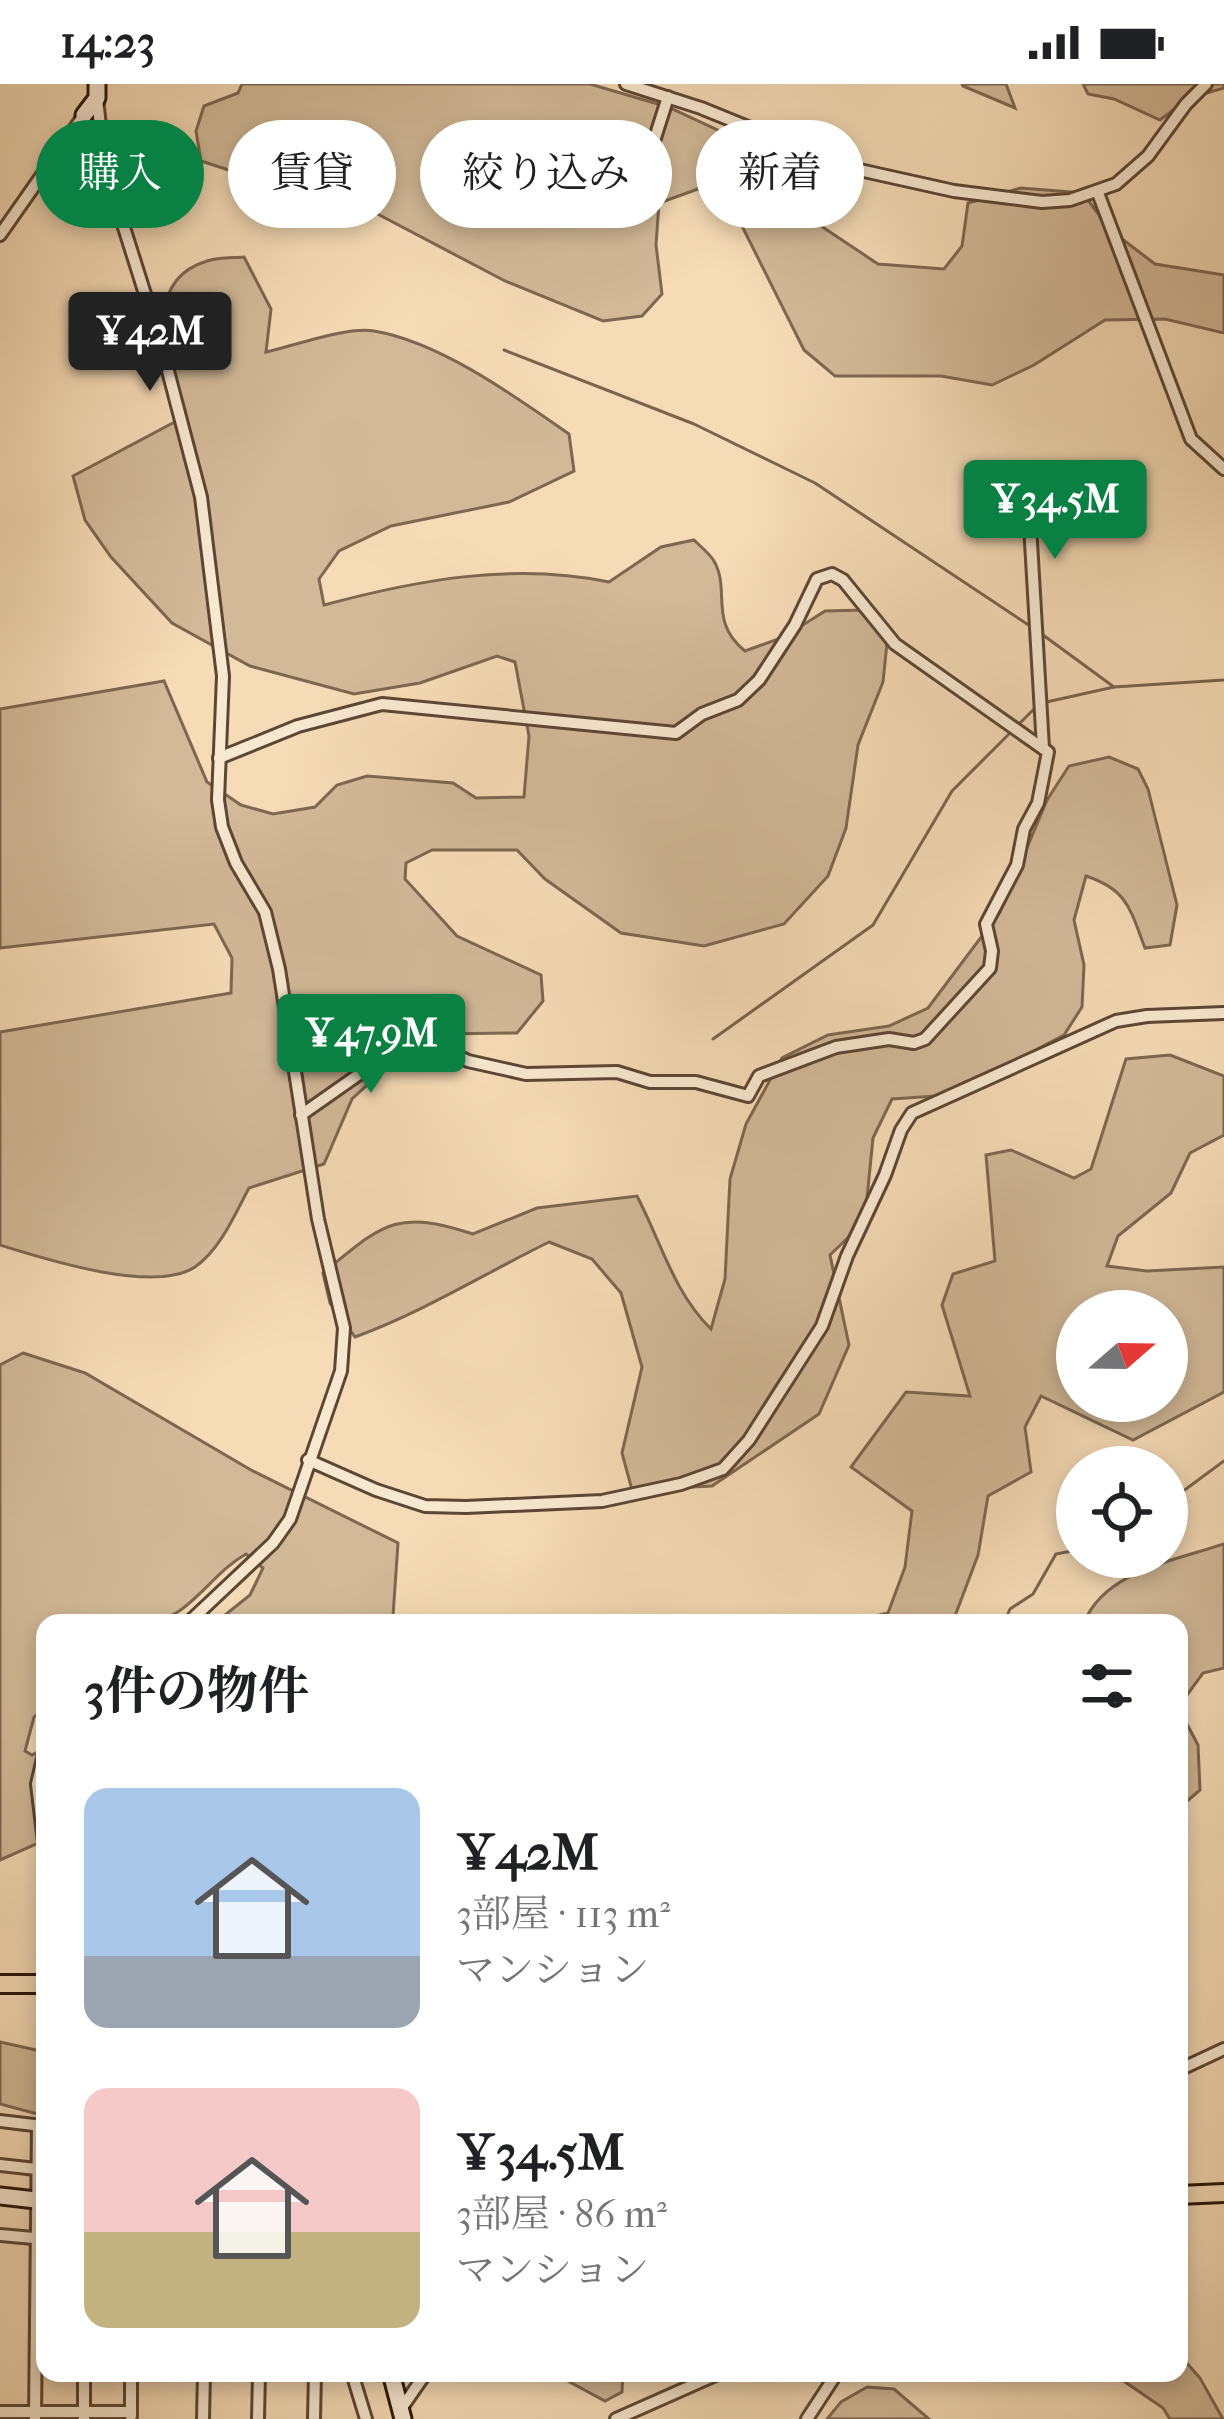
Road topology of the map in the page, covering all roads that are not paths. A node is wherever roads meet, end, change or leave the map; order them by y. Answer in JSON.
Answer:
{"nodes":[{"id":1,"x":626,"y":84,"type":"edge"},
{"id":2,"x":1206,"y":84,"type":"edge"},
{"id":3,"x":97,"y":91,"type":"edge"},
{"id":4,"x":668,"y":97,"type":"junction"},
{"id":5,"x":84,"y":116,"type":"joint"},
{"id":6,"x":661,"y":120,"type":"edge"},
{"id":7,"x":1097,"y":193,"type":"junction"},
{"id":8,"x":0,"y":236,"type":"edge"},
{"id":9,"x":1224,"y":469,"type":"edge"},
{"id":10,"x":1033,"y":517,"type":"dead end"},
{"id":11,"x":1043,"y":748,"type":"junction"},
{"id":12,"x":219,"y":758,"type":"junction"},
{"id":13,"x":1224,"y":1013,"type":"edge"},
{"id":14,"x":301,"y":1115,"type":"junction"},
{"id":15,"x":308,"y":1460,"type":"junction"},
{"id":16,"x":198,"y":1614,"type":"edge"},
{"id":17,"x":0,"y":1984,"type":"edge"},
{"id":18,"x":36,"y":1984,"type":"edge"},
{"id":19,"x":1224,"y":2049,"type":"edge"},
{"id":20,"x":1188,"y":2066,"type":"edge"},
{"id":21,"x":0,"y":2118,"type":"edge"},
{"id":22,"x":36,"y":2123,"type":"edge"},
{"id":23,"x":0,"y":2165,"type":"edge"},
{"id":24,"x":36,"y":2169,"type":"edge"},
{"id":25,"x":1224,"y":2194,"type":"edge"},
{"id":26,"x":1188,"y":2195,"type":"edge"},
{"id":27,"x":0,"y":2197,"type":"edge"},
{"id":28,"x":36,"y":2200,"type":"edge"},
{"id":29,"x":0,"y":2235,"type":"edge"},
{"id":30,"x":36,"y":2238,"type":"edge"},
{"id":31,"x":36,"y":2382,"type":"edge"},
{"id":32,"x":84,"y":2382,"type":"edge"},
{"id":33,"x":131,"y":2382,"type":"edge"},
{"id":34,"x":204,"y":2382,"type":"edge"},
{"id":35,"x":259,"y":2382,"type":"edge"},
{"id":36,"x":315,"y":2382,"type":"edge"},
{"id":37,"x":355,"y":2382,"type":"edge"},
{"id":38,"x":393,"y":2382,"type":"edge"},
{"id":39,"x":421,"y":2382,"type":"edge"},
{"id":40,"x":700,"y":2382,"type":"edge"},
{"id":41,"x":831,"y":2382,"type":"edge"},
{"id":42,"x":0,"y":2412,"type":"edge"},
{"id":43,"x":402,"y":2414,"type":"edge"},
{"id":44,"x":35,"y":2415,"type":"edge"},
{"id":45,"x":84,"y":2416,"type":"edge"},
{"id":46,"x":131,"y":2416,"type":"edge"},
{"id":47,"x":203,"y":2419,"type":"edge"},
{"id":48,"x":258,"y":2419,"type":"edge"},
{"id":49,"x":314,"y":2419,"type":"edge"},
{"id":50,"x":366,"y":2419,"type":"edge"},
{"id":51,"x":616,"y":2419,"type":"edge"},
{"id":52,"x":807,"y":2419,"type":"edge"}],
"edges":[{"from":1,"to":4,"type":"street"},
{"from":2,"to":7,"type":"street"},
{"from":3,"to":5,"type":"street"},
{"from":3,"to":12,"type":"street"},
{"from":4,"to":6,"type":"street"},
{"from":4,"to":7,"type":"street"},
{"from":5,"to":8,"type":"street"},
{"from":7,"to":9,"type":"street"},
{"from":10,"to":11,"type":"street"},
{"from":11,"to":12,"type":"street"},
{"from":11,"to":14,"type":"street"},
{"from":12,"to":14,"type":"street"},
{"from":13,"to":15,"type":"street"},
{"from":14,"to":15,"type":"street"},
{"from":15,"to":16,"type":"street"},
{"from":17,"to":18,"type":"main road"},
{"from":19,"to":20,"type":"street"},
{"from":21,"to":22,"type":"street"},
{"from":23,"to":24,"type":"street"},
{"from":25,"to":26,"type":"main road"},
{"from":27,"to":28,"type":"street"},
{"from":29,"to":30,"type":"street"},
{"from":31,"to":44,"type":"street"},
{"from":32,"to":45,"type":"street"},
{"from":33,"to":46,"type":"street"},
{"from":34,"to":47,"type":"street"},
{"from":35,"to":48,"type":"street"},
{"from":36,"to":49,"type":"street"},
{"from":37,"to":50,"type":"street"},
{"from":38,"to":43,"type":"street"},
{"from":39,"to":43,"type":"street"},
{"from":40,"to":51,"type":"street"},
{"from":41,"to":52,"type":"street"},
{"from":42,"to":44,"type":"street"},
{"from":44,"to":45,"type":"street"},
{"from":45,"to":46,"type":"street"}]}
